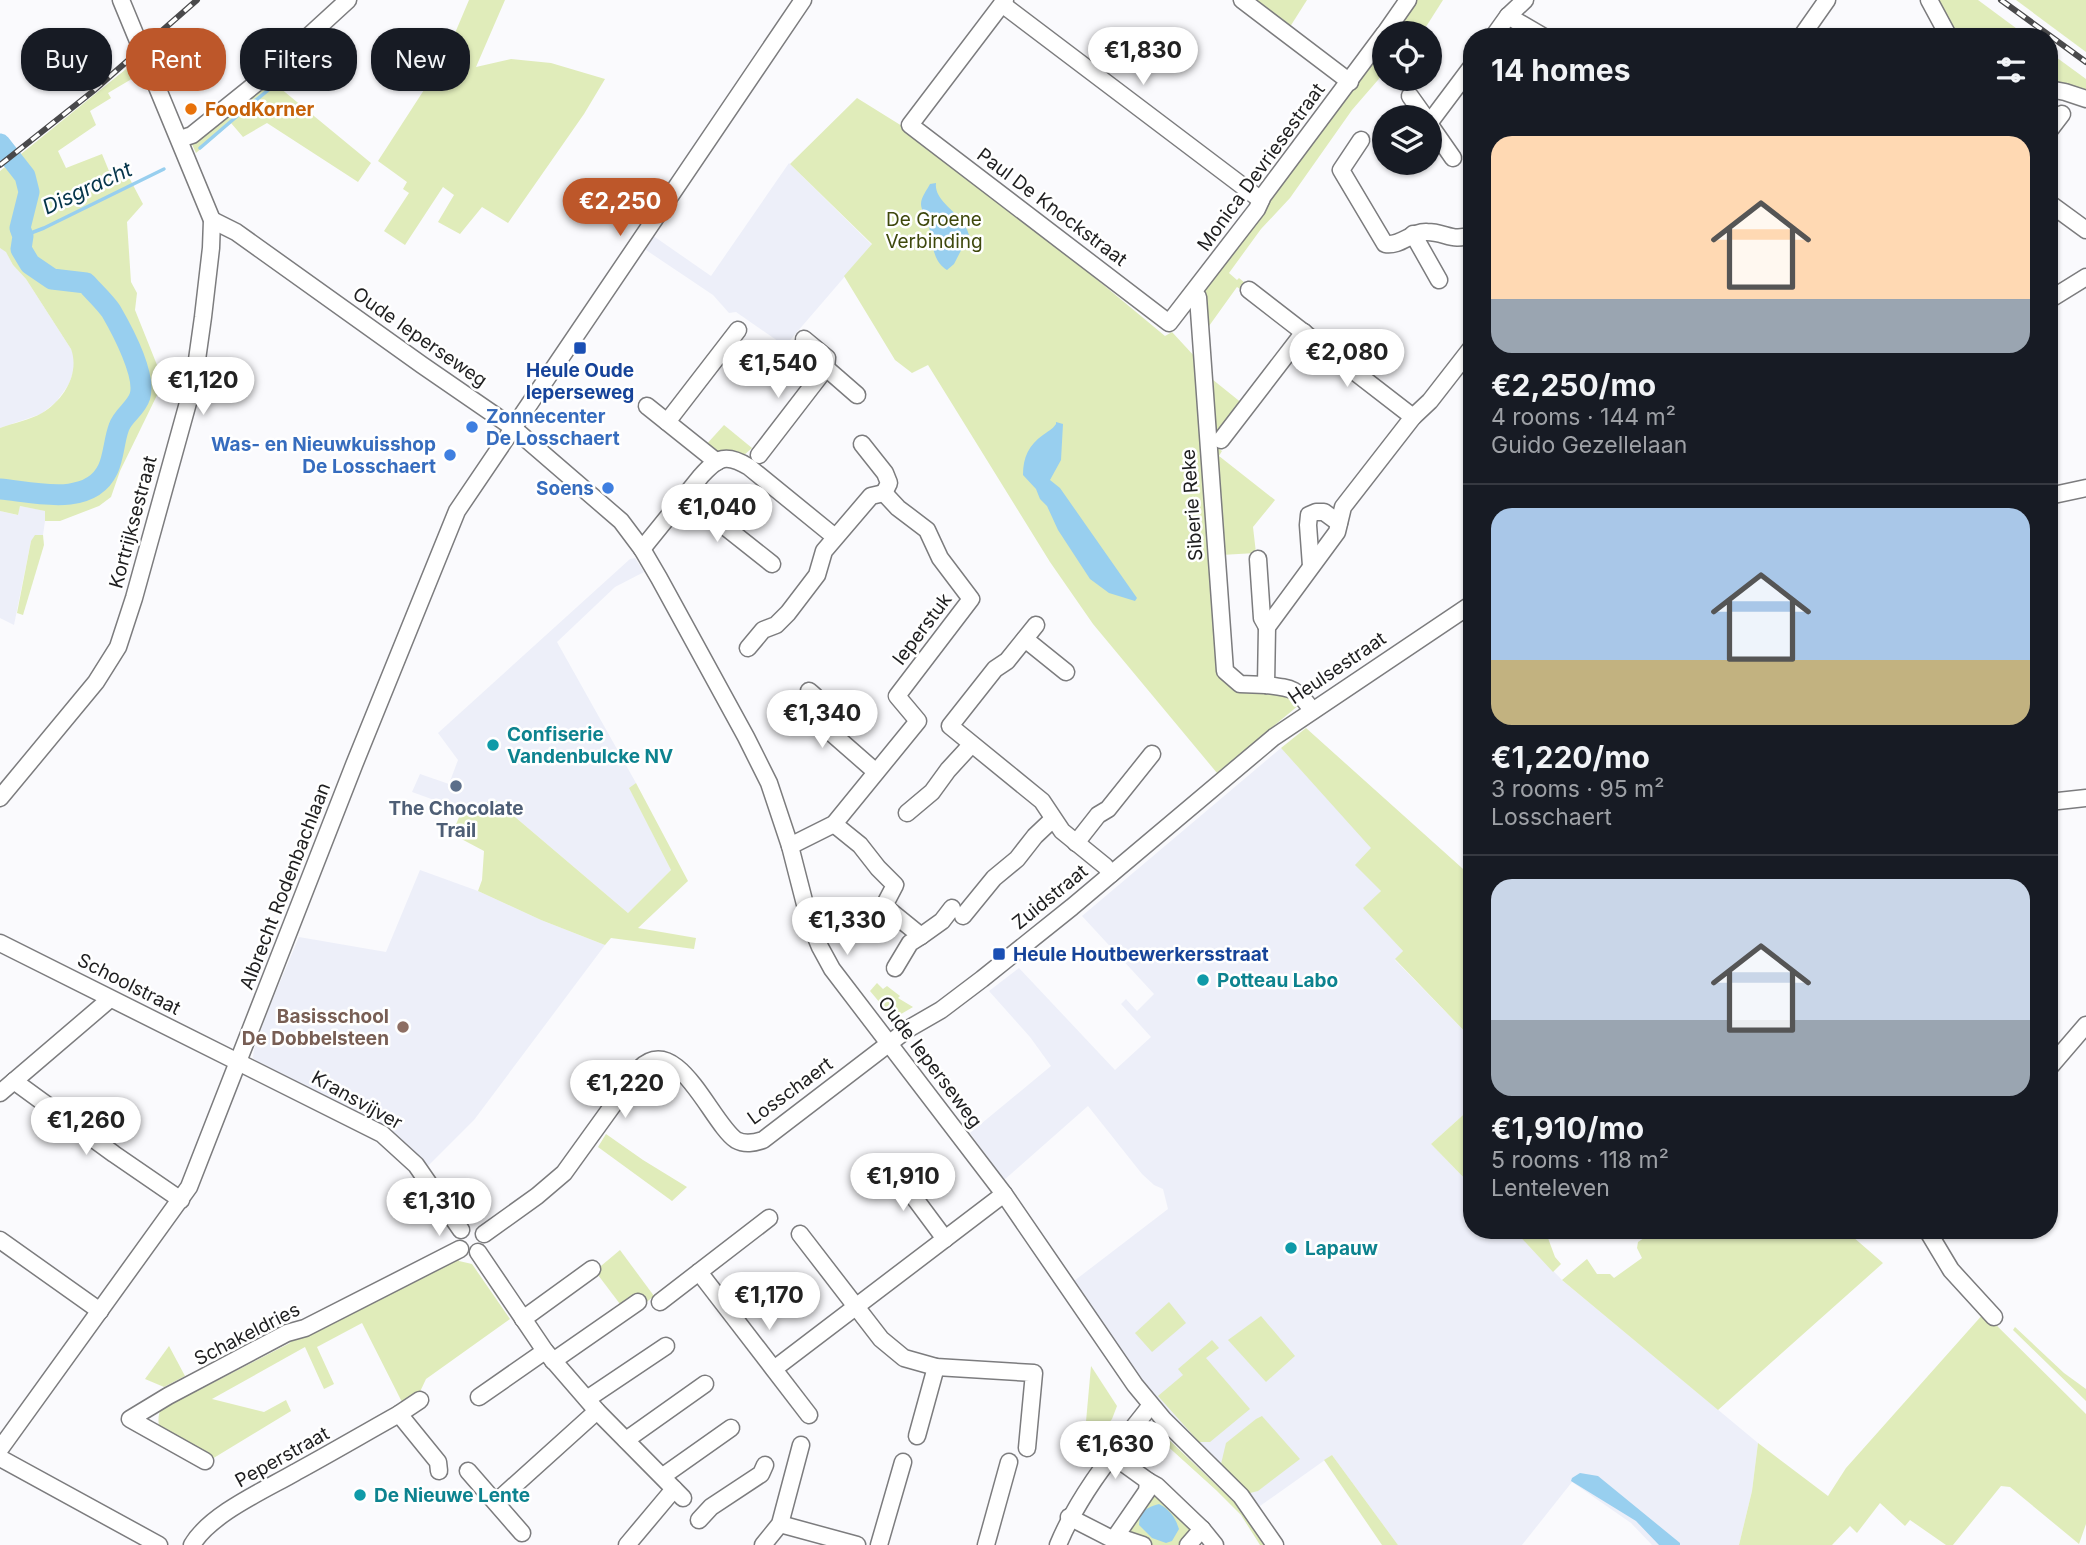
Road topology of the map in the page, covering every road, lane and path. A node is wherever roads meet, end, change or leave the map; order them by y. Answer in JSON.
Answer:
{"nodes":[{"id":1,"x":121,"y":0,"type":"edge"},
{"id":2,"x":348,"y":0,"type":"edge"},
{"id":3,"x":803,"y":0,"type":"edge"},
{"id":4,"x":1242,"y":0,"type":"edge"},
{"id":5,"x":1408,"y":0,"type":"edge"},
{"id":6,"x":1525,"y":0,"type":"edge"},
{"id":7,"x":1827,"y":0,"type":"edge"},
{"id":8,"x":1928,"y":0,"type":"edge"},
{"id":9,"x":1003,"y":2,"type":"edge"},
{"id":10,"x":1508,"y":16,"type":"junction"},
{"id":11,"x":1393,"y":21,"type":"edge"},
{"id":12,"x":1499,"y":28,"type":"edge"},
{"id":13,"x":1529,"y":28,"type":"edge"},
{"id":14,"x":1807,"y":28,"type":"edge"},
{"id":15,"x":1942,"y":28,"type":"edge"},
{"id":16,"x":1372,"y":50,"type":"edge"},
{"id":17,"x":1463,"y":78,"type":"edge"},
{"id":18,"x":1350,"y":82,"type":"junction"},
{"id":19,"x":2058,"y":91,"type":"edge"},
{"id":20,"x":1410,"y":96,"type":"dead end"},
{"id":21,"x":2086,"y":99,"type":"edge"},
{"id":22,"x":1416,"y":105,"type":"edge"},
{"id":23,"x":1442,"y":107,"type":"edge"},
{"id":24,"x":2062,"y":114,"type":"dead end"},
{"id":25,"x":2058,"y":119,"type":"edge"},
{"id":26,"x":180,"y":139,"type":"junction"},
{"id":27,"x":1361,"y":140,"type":"dead end"},
{"id":28,"x":1442,"y":141,"type":"edge"},
{"id":29,"x":1453,"y":158,"type":"dead end"},
{"id":30,"x":1261,"y":200,"type":"junction"},
{"id":31,"x":2058,"y":210,"type":"edge"},
{"id":32,"x":212,"y":220,"type":"junction"},
{"id":33,"x":2086,"y":230,"type":"edge"},
{"id":34,"x":1413,"y":234,"type":"junction"},
{"id":35,"x":1463,"y":238,"type":"edge"},
{"id":36,"x":2086,"y":277,"type":"edge"},
{"id":37,"x":1439,"y":280,"type":"dead end"},
{"id":38,"x":1249,"y":290,"type":"dead end"},
{"id":39,"x":1193,"y":293,"type":"junction"},
{"id":40,"x":2058,"y":294,"type":"edge"},
{"id":41,"x":1169,"y":323,"type":"joint"},
{"id":42,"x":738,"y":330,"type":"dead end"},
{"id":43,"x":1304,"y":332,"type":"junction"},
{"id":44,"x":804,"y":339,"type":"dead end"},
{"id":45,"x":1463,"y":359,"type":"edge"},
{"id":46,"x":826,"y":368,"type":"junction"},
{"id":47,"x":857,"y":395,"type":"dead end"},
{"id":48,"x":647,"y":406,"type":"dead end"},
{"id":49,"x":1413,"y":417,"type":"junction"},
{"id":50,"x":667,"y":422,"type":"junction"},
{"id":51,"x":512,"y":427,"type":"junction"},
{"id":52,"x":1222,"y":440,"type":"dead end"},
{"id":53,"x":862,"y":444,"type":"dead end"},
{"id":54,"x":754,"y":461,"type":"junction"},
{"id":55,"x":717,"y":462,"type":"junction"},
{"id":56,"x":2086,"y":488,"type":"edge"},
{"id":57,"x":884,"y":493,"type":"junction"},
{"id":58,"x":2058,"y":494,"type":"edge"},
{"id":59,"x":685,"y":495,"type":"junction"},
{"id":60,"x":1339,"y":523,"type":"junction"},
{"id":61,"x":835,"y":537,"type":"junction"},
{"id":62,"x":642,"y":549,"type":"junction"},
{"id":63,"x":1258,"y":559,"type":"dead end"},
{"id":64,"x":772,"y":564,"type":"dead end"},
{"id":65,"x":1311,"y":566,"type":"junction"},
{"id":66,"x":1463,"y":610,"type":"edge"},
{"id":67,"x":1036,"y":625,"type":"dead end"},
{"id":68,"x":1267,"y":627,"type":"junction"},
{"id":69,"x":1025,"y":639,"type":"junction"},
{"id":70,"x":748,"y":648,"type":"dead end"},
{"id":71,"x":1066,"y":672,"type":"dead end"},
{"id":72,"x":1266,"y":685,"type":"junction"},
{"id":73,"x":809,"y":691,"type":"dead end"},
{"id":74,"x":1311,"y":711,"type":"junction"},
{"id":75,"x":971,"y":745,"type":"junction"},
{"id":76,"x":1152,"y":754,"type":"dead end"},
{"id":77,"x":876,"y":772,"type":"junction"},
{"id":78,"x":1231,"y":774,"type":"joint"},
{"id":79,"x":0,"y":798,"type":"edge"},
{"id":80,"x":2086,"y":798,"type":"edge"},
{"id":81,"x":2058,"y":801,"type":"edge"},
{"id":82,"x":907,"y":813,"type":"dead end"},
{"id":83,"x":1053,"y":819,"type":"junction"},
{"id":84,"x":834,"y":824,"type":"junction"},
{"id":85,"x":1076,"y":842,"type":"junction"},
{"id":86,"x":790,"y":846,"type":"junction"},
{"id":87,"x":1111,"y":874,"type":"junction"},
{"id":88,"x":921,"y":936,"type":"junction"},
{"id":89,"x":0,"y":943,"type":"edge"},
{"id":90,"x":895,"y":968,"type":"dead end"},
{"id":91,"x":110,"y":999,"type":"junction"},
{"id":92,"x":2086,"y":1025,"type":"edge"},
{"id":93,"x":890,"y":1043,"type":"junction"},
{"id":94,"x":2058,"y":1058,"type":"edge"},
{"id":95,"x":239,"y":1063,"type":"junction"},
{"id":96,"x":14,"y":1081,"type":"junction"},
{"id":97,"x":0,"y":1093,"type":"edge"},
{"id":98,"x":890,"y":1165,"type":"dead end"},
{"id":99,"x":1004,"y":1194,"type":"junction"},
{"id":100,"x":181,"y":1200,"type":"junction"},
{"id":101,"x":769,"y":1218,"type":"dead end"},
{"id":102,"x":461,"y":1230,"type":"junction"},
{"id":103,"x":484,"y":1234,"type":"junction"},
{"id":104,"x":800,"y":1234,"type":"dead end"},
{"id":105,"x":945,"y":1239,"type":"junction"},
{"id":106,"x":1932,"y":1239,"type":"edge"},
{"id":107,"x":0,"y":1240,"type":"edge"},
{"id":108,"x":460,"y":1249,"type":"junction"},
{"id":109,"x":478,"y":1252,"type":"junction"},
{"id":110,"x":592,"y":1269,"type":"dead end"},
{"id":111,"x":699,"y":1272,"type":"junction"},
{"id":112,"x":638,"y":1302,"type":"dead end"},
{"id":113,"x":660,"y":1302,"type":"dead end"},
{"id":114,"x":856,"y":1306,"type":"junction"},
{"id":115,"x":100,"y":1311,"type":"junction"},
{"id":116,"x":1994,"y":1317,"type":"dead end"},
{"id":117,"x":523,"y":1319,"type":"junction"},
{"id":118,"x":666,"y":1346,"type":"dead end"},
{"id":119,"x":549,"y":1356,"type":"junction"},
{"id":120,"x":936,"y":1367,"type":"junction"},
{"id":121,"x":775,"y":1369,"type":"junction"},
{"id":122,"x":705,"y":1384,"type":"dead end"},
{"id":123,"x":479,"y":1397,"type":"dead end"},
{"id":124,"x":420,"y":1400,"type":"dead end"},
{"id":125,"x":592,"y":1405,"type":"junction"},
{"id":126,"x":1151,"y":1405,"type":"junction"},
{"id":127,"x":400,"y":1414,"type":"junction"},
{"id":128,"x":809,"y":1415,"type":"dead end"},
{"id":129,"x":731,"y":1428,"type":"dead end"},
{"id":130,"x":917,"y":1436,"type":"dead end"},
{"id":131,"x":626,"y":1440,"type":"junction"},
{"id":132,"x":801,"y":1445,"type":"dead end"},
{"id":133,"x":0,"y":1448,"type":"edge"},
{"id":134,"x":1027,"y":1448,"type":"dead end"},
{"id":135,"x":1112,"y":1455,"type":"junction"},
{"id":136,"x":0,"y":1458,"type":"edge"},
{"id":137,"x":205,"y":1461,"type":"dead end"},
{"id":138,"x":903,"y":1462,"type":"dead end"},
{"id":139,"x":1009,"y":1462,"type":"dead end"},
{"id":140,"x":765,"y":1465,"type":"dead end"},
{"id":141,"x":439,"y":1471,"type":"dead end"},
{"id":142,"x":468,"y":1472,"type":"dead end"},
{"id":143,"x":663,"y":1476,"type":"junction"},
{"id":144,"x":1148,"y":1482,"type":"junction"},
{"id":145,"x":496,"y":1503,"type":"junction"},
{"id":146,"x":1069,"y":1517,"type":"junction"},
{"id":147,"x":699,"y":1520,"type":"dead end"},
{"id":148,"x":780,"y":1524,"type":"junction"},
{"id":149,"x":1202,"y":1529,"type":"junction"},
{"id":150,"x":522,"y":1533,"type":"dead end"},
{"id":151,"x":1116,"y":1536,"type":"junction"},
{"id":152,"x":159,"y":1545,"type":"edge"},
{"id":153,"x":192,"y":1545,"type":"edge"},
{"id":154,"x":627,"y":1545,"type":"edge"},
{"id":155,"x":763,"y":1545,"type":"edge"},
{"id":156,"x":857,"y":1545,"type":"edge"},
{"id":157,"x":878,"y":1545,"type":"edge"},
{"id":158,"x":985,"y":1545,"type":"edge"},
{"id":159,"x":1058,"y":1545,"type":"edge"},
{"id":160,"x":1143,"y":1545,"type":"edge"},
{"id":161,"x":1188,"y":1545,"type":"edge"},
{"id":162,"x":1215,"y":1545,"type":"edge"},
{"id":163,"x":1275,"y":1545,"type":"edge"}],
"edges":[{"from":1,"to":26,"type":"street","name":"Kortrijksestraat"},
{"from":2,"to":26,"type":"street"},
{"from":3,"to":51,"type":"street","name":"Albrecht Rodenbachlaan"},
{"from":4,"to":18,"type":"street"},
{"from":5,"to":11,"type":"street","name":"Monica Devriesestraat"},
{"from":6,"to":10,"type":"street"},
{"from":7,"to":14,"type":"street"},
{"from":8,"to":15,"type":"street"},
{"from":9,"to":30,"type":"street"},
{"from":9,"to":41,"type":"street","name":"Paul De Knockstraat"},
{"from":10,"to":12,"type":"street"},
{"from":10,"to":13,"type":"street"},
{"from":16,"to":18,"type":"street","name":"Monica Devriesestraat"},
{"from":17,"to":23,"type":"street"},
{"from":18,"to":30,"type":"street","name":"Monica Devriesestraat"},
{"from":19,"to":21,"type":"street"},
{"from":20,"to":22,"type":"street"},
{"from":24,"to":25,"type":"street"},
{"from":26,"to":32,"type":"street","name":"Kortrijksestraat"},
{"from":27,"to":34,"type":"street"},
{"from":28,"to":29,"type":"street"},
{"from":30,"to":39,"type":"street","name":"Monica Devriesestraat"},
{"from":31,"to":33,"type":"street"},
{"from":32,"to":51,"type":"street","name":"Oude Ieperseweg"},
{"from":32,"to":79,"type":"street","name":"Kortrijksestraat"},
{"from":34,"to":35,"type":"street"},
{"from":34,"to":37,"type":"street"},
{"from":36,"to":40,"type":"street"},
{"from":38,"to":43,"type":"street"},
{"from":39,"to":41,"type":"street","name":"Monica Devriesestraat"},
{"from":39,"to":72,"type":"street","name":"Siberie Reke"},
{"from":42,"to":50,"type":"street"},
{"from":43,"to":49,"type":"street"},
{"from":43,"to":52,"type":"street"},
{"from":44,"to":46,"type":"street"},
{"from":45,"to":49,"type":"street"},
{"from":46,"to":47,"type":"street"},
{"from":46,"to":54,"type":"street"},
{"from":48,"to":50,"type":"street"},
{"from":49,"to":60,"type":"street"},
{"from":50,"to":55,"type":"street"},
{"from":51,"to":62,"type":"street","name":"Oude Ieperseweg"},
{"from":51,"to":95,"type":"street","name":"Albrecht Rodenbachlaan"},
{"from":53,"to":57,"type":"street"},
{"from":54,"to":55,"type":"street"},
{"from":54,"to":61,"type":"street"},
{"from":55,"to":59,"type":"street"},
{"from":56,"to":58,"type":"street"},
{"from":57,"to":61,"type":"street"},
{"from":57,"to":77,"type":"street","name":"Ieperstuk"},
{"from":59,"to":62,"type":"street"},
{"from":59,"to":64,"type":"street"},
{"from":60,"to":65,"type":"street"},
{"from":60,"to":65,"type":"street"},
{"from":61,"to":70,"type":"street"},
{"from":62,"to":86,"type":"street","name":"Oude Ieperseweg"},
{"from":63,"to":68,"type":"street"},
{"from":65,"to":68,"type":"street"},
{"from":66,"to":74,"type":"street","name":"Heulsestraat"},
{"from":67,"to":69,"type":"street"},
{"from":68,"to":72,"type":"street"},
{"from":69,"to":71,"type":"street"},
{"from":69,"to":75,"type":"street"},
{"from":72,"to":74,"type":"street","name":"Siberie Reke"},
{"from":73,"to":77,"type":"street"},
{"from":74,"to":78,"type":"street","name":"Heulsestraat"},
{"from":75,"to":82,"type":"street"},
{"from":75,"to":83,"type":"street"},
{"from":76,"to":85,"type":"street"},
{"from":77,"to":84,"type":"street","name":"Ieperstuk"},
{"from":78,"to":87,"type":"street","name":"Zuidstraat"},
{"from":80,"to":81,"type":"street"},
{"from":83,"to":85,"type":"street"},
{"from":83,"to":88,"type":"street"},
{"from":84,"to":86,"type":"street","name":"Ieperstuk"},
{"from":84,"to":88,"type":"street"},
{"from":85,"to":87,"type":"street"},
{"from":86,"to":93,"type":"street","name":"Oude Ieperseweg"},
{"from":87,"to":93,"type":"street","name":"Zuidstraat"},
{"from":88,"to":90,"type":"street"},
{"from":89,"to":91,"type":"street","name":"Schoolstraat"},
{"from":91,"to":95,"type":"street","name":"Schoolstraat"},
{"from":91,"to":96,"type":"street"},
{"from":92,"to":94,"type":"street"},
{"from":93,"to":99,"type":"street","name":"Oude Ieperseweg"},
{"from":93,"to":103,"type":"street","name":"Losschaert"},
{"from":95,"to":100,"type":"street","name":"Albrecht Rodenbachlaan"},
{"from":95,"to":102,"type":"street","name":"Kransvijver"},
{"from":96,"to":97,"type":"street"},
{"from":96,"to":100,"type":"street"},
{"from":98,"to":105,"type":"street"},
{"from":99,"to":105,"type":"street"},
{"from":99,"to":126,"type":"street","name":"Oude Ieperseweg"},
{"from":100,"to":115,"type":"street","name":"Albrecht Rodenbachlaan"},
{"from":101,"to":111,"type":"street"},
{"from":102,"to":103,"type":"street"},
{"from":102,"to":108,"type":"street"},
{"from":103,"to":109,"type":"street"},
{"from":104,"to":114,"type":"street"},
{"from":105,"to":114,"type":"street"},
{"from":106,"to":116,"type":"street"},
{"from":107,"to":115,"type":"street"},
{"from":108,"to":109,"type":"street"},
{"from":108,"to":137,"type":"street","name":"Schakeldries"},
{"from":109,"to":117,"type":"street"},
{"from":110,"to":117,"type":"street"},
{"from":111,"to":113,"type":"street"},
{"from":111,"to":121,"type":"street"},
{"from":112,"to":119,"type":"street"},
{"from":114,"to":120,"type":"street"},
{"from":114,"to":121,"type":"street"},
{"from":115,"to":133,"type":"street","name":"Albrecht Rodenbachlaan"},
{"from":117,"to":119,"type":"street"},
{"from":118,"to":125,"type":"street"},
{"from":119,"to":123,"type":"street"},
{"from":119,"to":125,"type":"street"},
{"from":120,"to":130,"type":"street"},
{"from":120,"to":134,"type":"street"},
{"from":121,"to":128,"type":"street"},
{"from":122,"to":131,"type":"street"},
{"from":124,"to":127,"type":"street","name":"Peperstraat"},
{"from":125,"to":131,"type":"street"},
{"from":125,"to":145,"type":"street"},
{"from":126,"to":135,"type":"street"},
{"from":126,"to":163,"type":"street","name":"Oude Ieperseweg"},
{"from":127,"to":141,"type":"street"},
{"from":127,"to":153,"type":"street","name":"Peperstraat"},
{"from":129,"to":143,"type":"street"},
{"from":131,"to":143,"type":"street"},
{"from":132,"to":148,"type":"street"},
{"from":135,"to":144,"type":"street"},
{"from":135,"to":146,"type":"street"},
{"from":136,"to":152,"type":"street"},
{"from":138,"to":157,"type":"street"},
{"from":139,"to":158,"type":"street"},
{"from":140,"to":147,"type":"street"},
{"from":142,"to":145,"type":"street"},
{"from":143,"to":154,"type":"street"},
{"from":144,"to":149,"type":"street"},
{"from":144,"to":151,"type":"street"},
{"from":145,"to":150,"type":"street"},
{"from":146,"to":151,"type":"street"},
{"from":146,"to":159,"type":"street"},
{"from":148,"to":155,"type":"street"},
{"from":148,"to":156,"type":"street"},
{"from":149,"to":161,"type":"street"},
{"from":149,"to":162,"type":"street"},
{"from":151,"to":160,"type":"street"}]}
